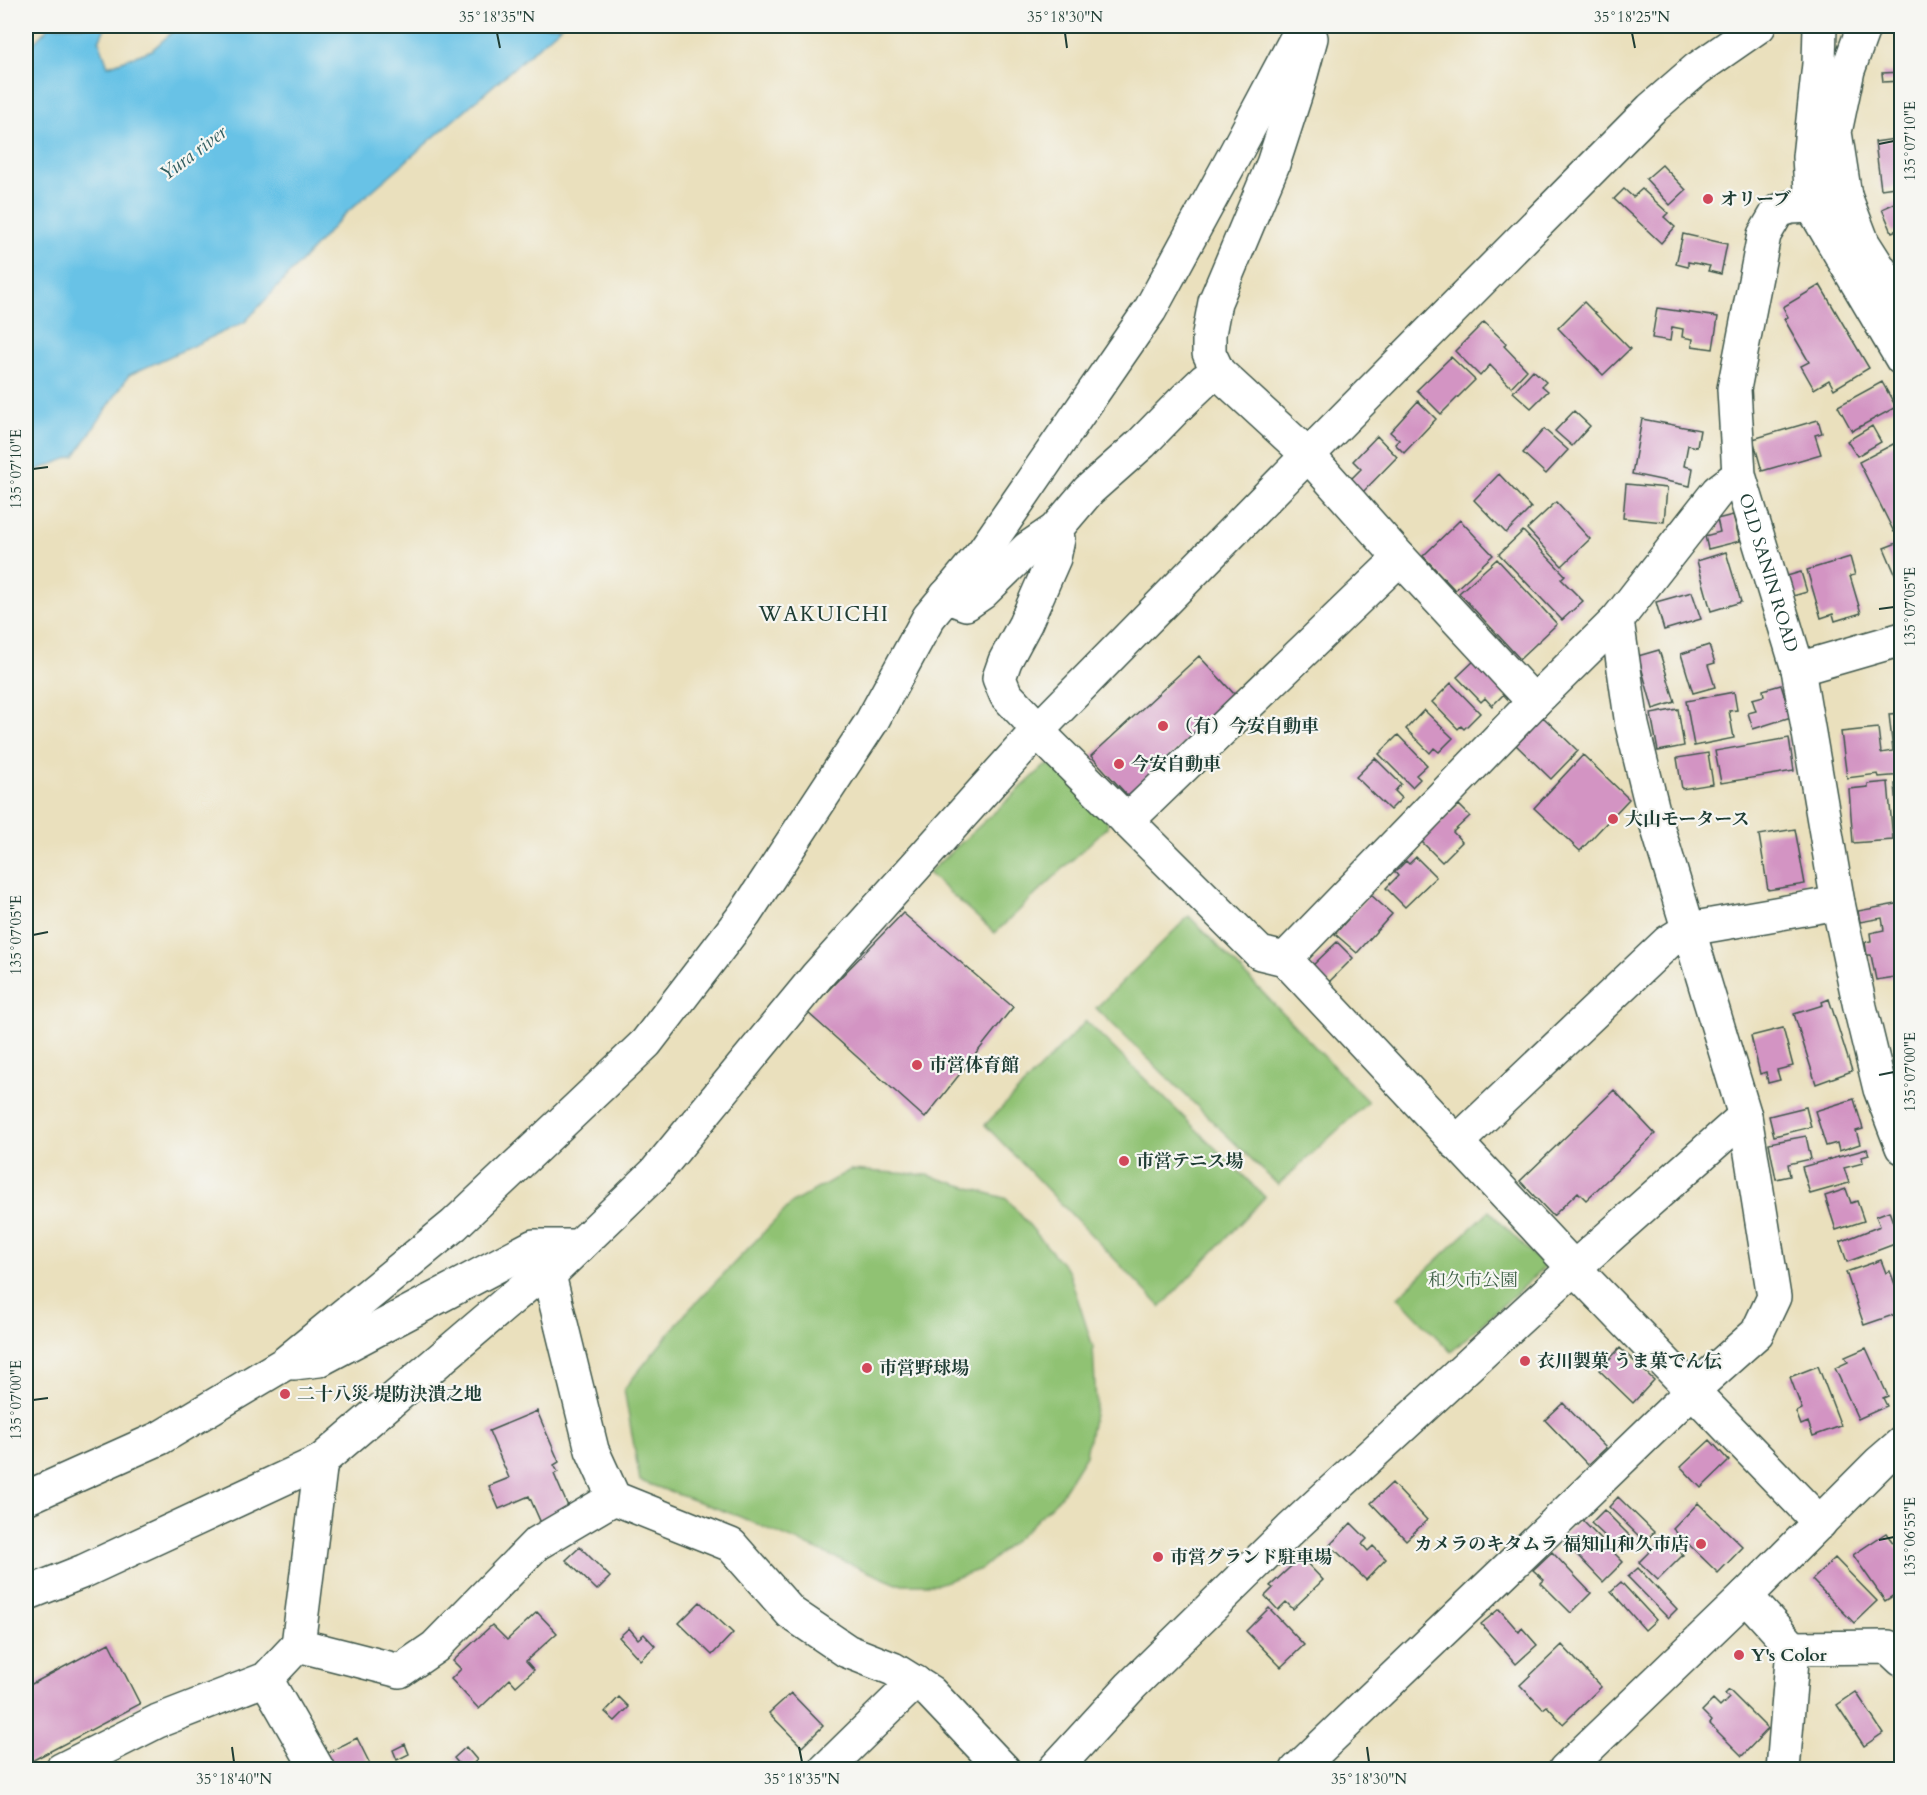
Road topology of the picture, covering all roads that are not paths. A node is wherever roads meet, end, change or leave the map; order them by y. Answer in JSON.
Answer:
{"nodes":[{"id":1,"x":1303,"y":26,"type":"edge"},
{"id":2,"x":1315,"y":26,"type":"edge"},
{"id":3,"x":1759,"y":26,"type":"edge"},
{"id":4,"x":1820,"y":26,"type":"edge"},
{"id":5,"x":1864,"y":26,"type":"edge"},
{"id":6,"x":1845,"y":196,"type":"junction"},
{"id":7,"x":1812,"y":207,"type":"junction"},
{"id":8,"x":1902,"y":304,"type":"edge"},
{"id":9,"x":1902,"y":359,"type":"edge"},
{"id":10,"x":1218,"y":372,"type":"junction"},
{"id":11,"x":1308,"y":454,"type":"junction"},
{"id":12,"x":1739,"y":475,"type":"junction"},
{"id":13,"x":1055,"y":530,"type":"junction"},
{"id":14,"x":1400,"y":558,"type":"junction"},
{"id":15,"x":946,"y":596,"type":"junction"},
{"id":16,"x":1617,"y":620,"type":"junction"},
{"id":17,"x":1902,"y":639,"type":"edge"},
{"id":18,"x":1798,"y":669,"type":"junction"},
{"id":19,"x":1534,"y":702,"type":"junction"},
{"id":20,"x":1037,"y":731,"type":"junction"},
{"id":21,"x":1127,"y":821,"type":"junction"},
{"id":22,"x":1838,"y":903,"type":"junction"},
{"id":23,"x":1689,"y":929,"type":"junction"},
{"id":24,"x":1285,"y":959,"type":"junction"},
{"id":25,"x":1745,"y":1116,"type":"junction"},
{"id":26,"x":1456,"y":1143,"type":"junction"},
{"id":27,"x":1902,"y":1147,"type":"edge"},
{"id":28,"x":579,"y":1246,"type":"junction"},
{"id":29,"x":1574,"y":1268,"type":"junction"},
{"id":30,"x":549,"y":1275,"type":"junction"},
{"id":31,"x":284,"y":1364,"type":"junction"},
{"id":32,"x":1693,"y":1390,"type":"junction"},
{"id":33,"x":1902,"y":1443,"type":"edge"},
{"id":34,"x":321,"y":1461,"type":"junction"},
{"id":35,"x":26,"y":1498,"type":"edge"},
{"id":36,"x":614,"y":1498,"type":"junction"},
{"id":37,"x":1820,"y":1523,"type":"junction"},
{"id":38,"x":26,"y":1594,"type":"edge"},
{"id":39,"x":1746,"y":1596,"type":"junction"},
{"id":40,"x":298,"y":1645,"type":"junction"},
{"id":41,"x":1793,"y":1648,"type":"junction"},
{"id":42,"x":1902,"y":1660,"type":"edge"},
{"id":43,"x":267,"y":1679,"type":"junction"},
{"id":44,"x":915,"y":1682,"type":"junction"},
{"id":45,"x":62,"y":1770,"type":"edge"},
{"id":46,"x":318,"y":1770,"type":"edge"},
{"id":47,"x":825,"y":1770,"type":"edge"},
{"id":48,"x":1004,"y":1770,"type":"edge"},
{"id":49,"x":1054,"y":1770,"type":"edge"},
{"id":50,"x":1297,"y":1770,"type":"edge"},
{"id":51,"x":1565,"y":1770,"type":"edge"},
{"id":52,"x":1783,"y":1770,"type":"edge"}],
"edges":[{"from":1,"to":15,"type":"street"},
{"from":2,"to":10,"type":"street"},
{"from":3,"to":11,"type":"street"},
{"from":4,"to":7,"type":"street"},
{"from":5,"to":6,"type":"street"},
{"from":6,"to":7,"type":"street"},
{"from":6,"to":8,"type":"street"},
{"from":7,"to":9,"type":"street"},
{"from":7,"to":12,"type":"street","name":"OLD SANIN ROAD"},
{"from":10,"to":11,"type":"street"},
{"from":10,"to":13,"type":"street"},
{"from":11,"to":14,"type":"street"},
{"from":11,"to":20,"type":"street"},
{"from":12,"to":16,"type":"street"},
{"from":12,"to":18,"type":"street","name":"OLD SANIN ROAD"},
{"from":13,"to":15,"type":"street"},
{"from":13,"to":20,"type":"street"},
{"from":14,"to":19,"type":"street"},
{"from":14,"to":21,"type":"street"},
{"from":15,"to":31,"type":"street"},
{"from":16,"to":19,"type":"street"},
{"from":16,"to":23,"type":"street"},
{"from":17,"to":18,"type":"street"},
{"from":18,"to":22,"type":"street","name":"OLD SANIN ROAD"},
{"from":19,"to":24,"type":"street"},
{"from":20,"to":21,"type":"street"},
{"from":20,"to":28,"type":"street"},
{"from":21,"to":24,"type":"street"},
{"from":22,"to":23,"type":"street"},
{"from":22,"to":27,"type":"street","name":"OLD SANIN ROAD"},
{"from":23,"to":25,"type":"street"},
{"from":23,"to":26,"type":"street"},
{"from":24,"to":26,"type":"street"},
{"from":25,"to":29,"type":"street"},
{"from":25,"to":32,"type":"street"},
{"from":26,"to":29,"type":"street"},
{"from":28,"to":30,"type":"street"},
{"from":28,"to":31,"type":"street"},
{"from":29,"to":32,"type":"street"},
{"from":29,"to":49,"type":"street"},
{"from":30,"to":34,"type":"street"},
{"from":30,"to":36,"type":"street"},
{"from":31,"to":35,"type":"street"},
{"from":32,"to":37,"type":"street"},
{"from":32,"to":50,"type":"street"},
{"from":33,"to":37,"type":"street"},
{"from":34,"to":38,"type":"street"},
{"from":34,"to":40,"type":"street"},
{"from":36,"to":40,"type":"street"},
{"from":36,"to":44,"type":"street"},
{"from":37,"to":39,"type":"street"},
{"from":39,"to":41,"type":"street"},
{"from":39,"to":51,"type":"street"},
{"from":40,"to":43,"type":"street"},
{"from":41,"to":42,"type":"street"},
{"from":41,"to":52,"type":"street"},
{"from":43,"to":45,"type":"street"},
{"from":43,"to":46,"type":"street"},
{"from":44,"to":47,"type":"street"},
{"from":44,"to":48,"type":"street"}]}
